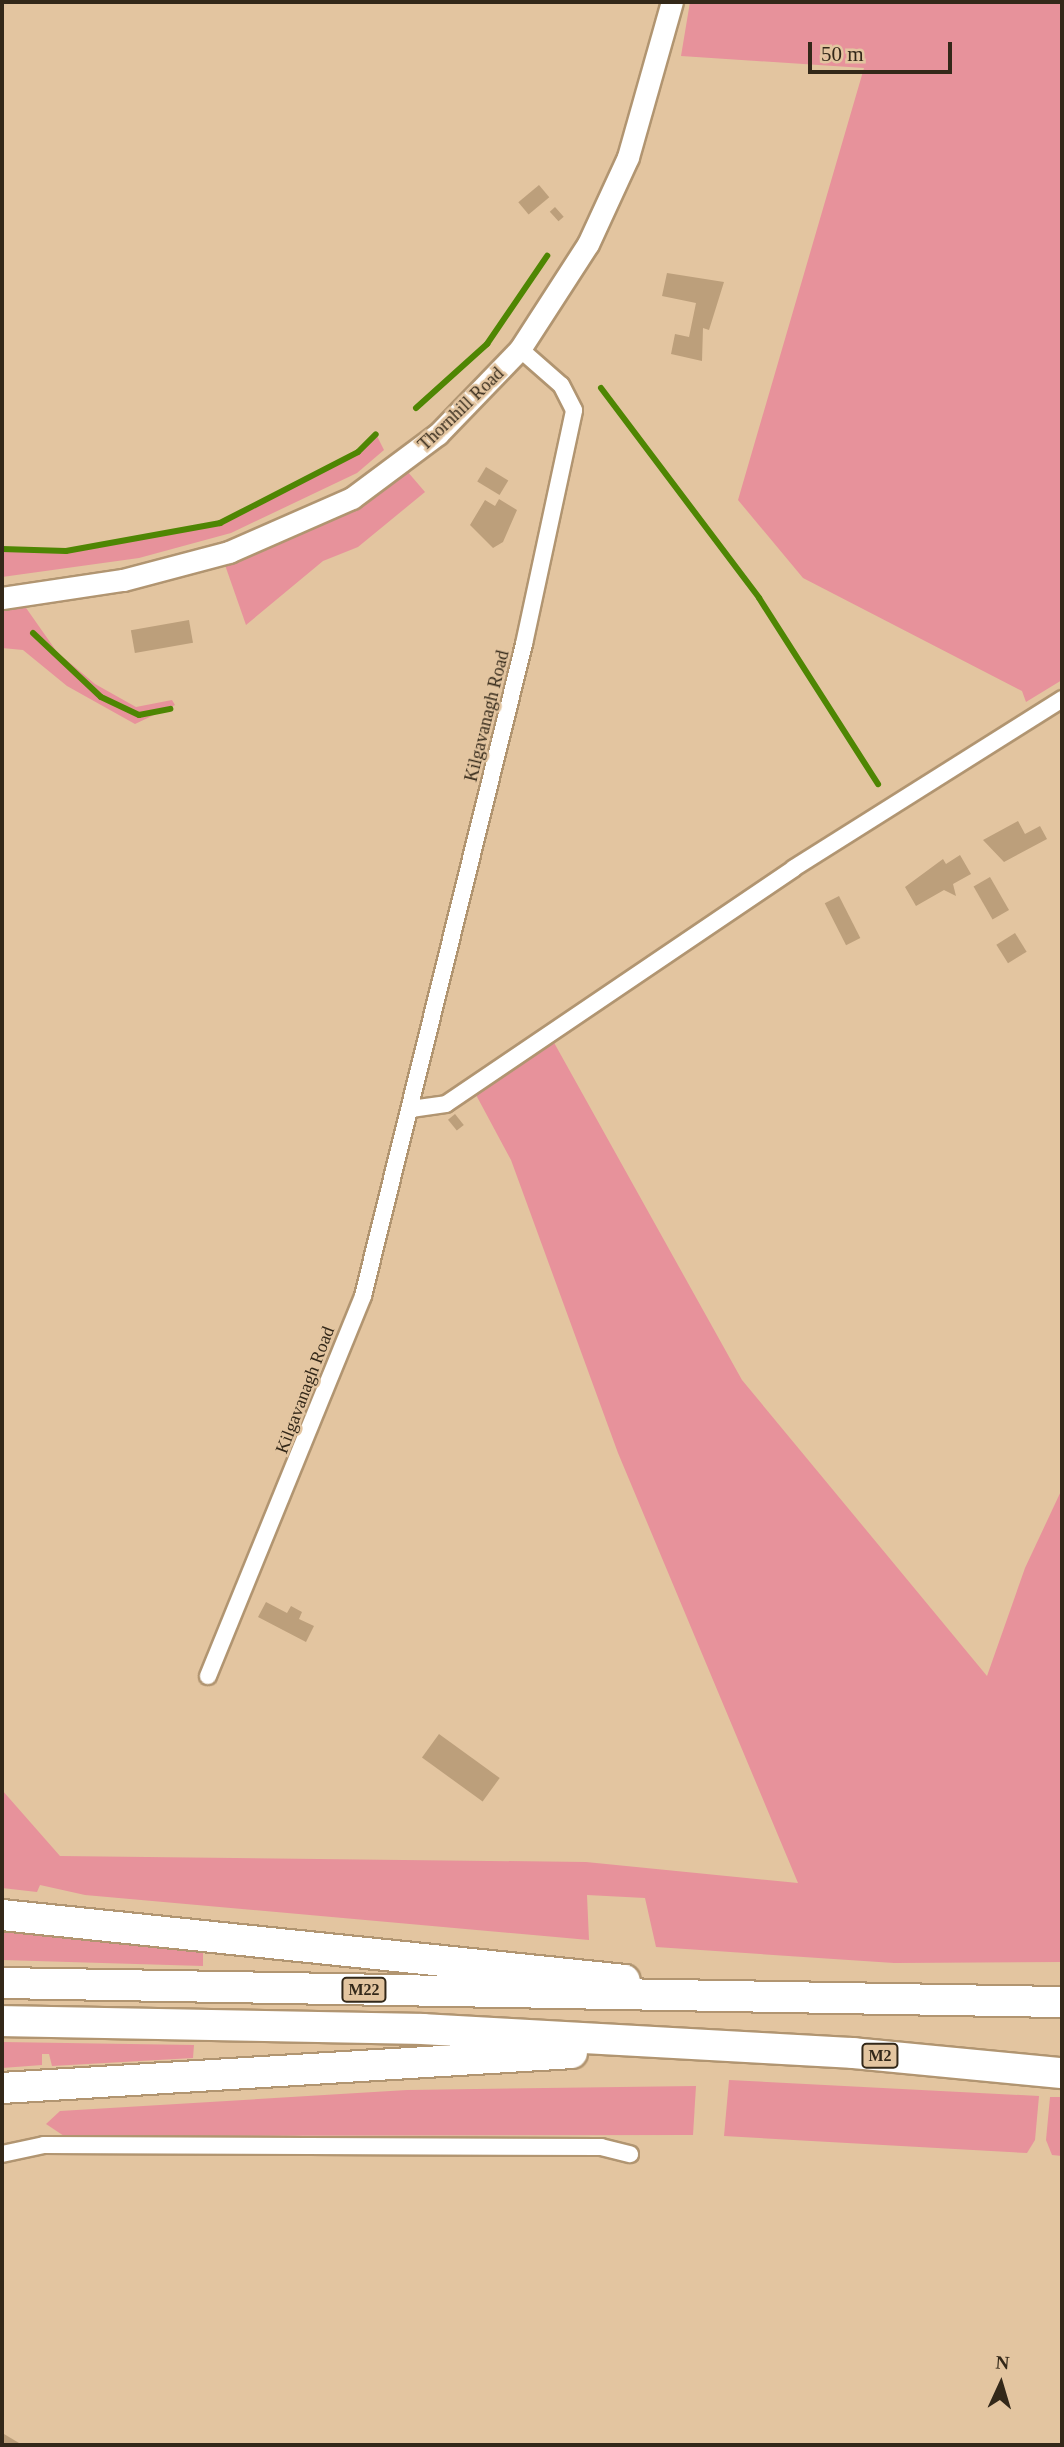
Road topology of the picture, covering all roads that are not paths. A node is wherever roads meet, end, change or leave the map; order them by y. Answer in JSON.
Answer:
{"nodes":[{"id":1,"x":672,"y":2,"type":"edge"},
{"id":2,"x":520,"y":349,"type":"junction"},
{"id":3,"x":2,"y":598,"type":"edge"},
{"id":4,"x":1062,"y":699,"type":"edge"},
{"id":5,"x":411,"y":1110,"type":"junction"},
{"id":6,"x":208,"y":1676,"type":"dead end"},
{"id":7,"x":2,"y":1915,"type":"edge"},
{"id":8,"x":2,"y":1983,"type":"edge"},
{"id":9,"x":725,"y":1996,"type":"junction"},
{"id":10,"x":1062,"y":2002,"type":"edge"},
{"id":11,"x":2,"y":2021,"type":"edge"},
{"id":12,"x":698,"y":2043,"type":"junction"},
{"id":13,"x":1062,"y":2073,"type":"edge"},
{"id":14,"x":2,"y":2088,"type":"edge"},
{"id":15,"x":2,"y":2154,"type":"edge"},
{"id":16,"x":629,"y":2154,"type":"dead end"}],
"edges":[{"from":1,"to":2,"type":"street","name":"Thornhill Road"},
{"from":2,"to":3,"type":"street","name":"Thornhill Road"},
{"from":2,"to":5,"type":"street","name":"Kilgavanagh Road"},
{"from":4,"to":5,"type":"street"},
{"from":5,"to":6,"type":"street","name":"Kilgavanagh Road"},
{"from":7,"to":9,"type":"highway"},
{"from":8,"to":9,"type":"highway","number":"M22"},
{"from":9,"to":10,"type":"highway"},
{"from":11,"to":12,"type":"highway","number":"M22"},
{"from":12,"to":13,"type":"highway","number":"M2"},
{"from":12,"to":14,"type":"highway"},
{"from":15,"to":16,"type":"street"}]}
